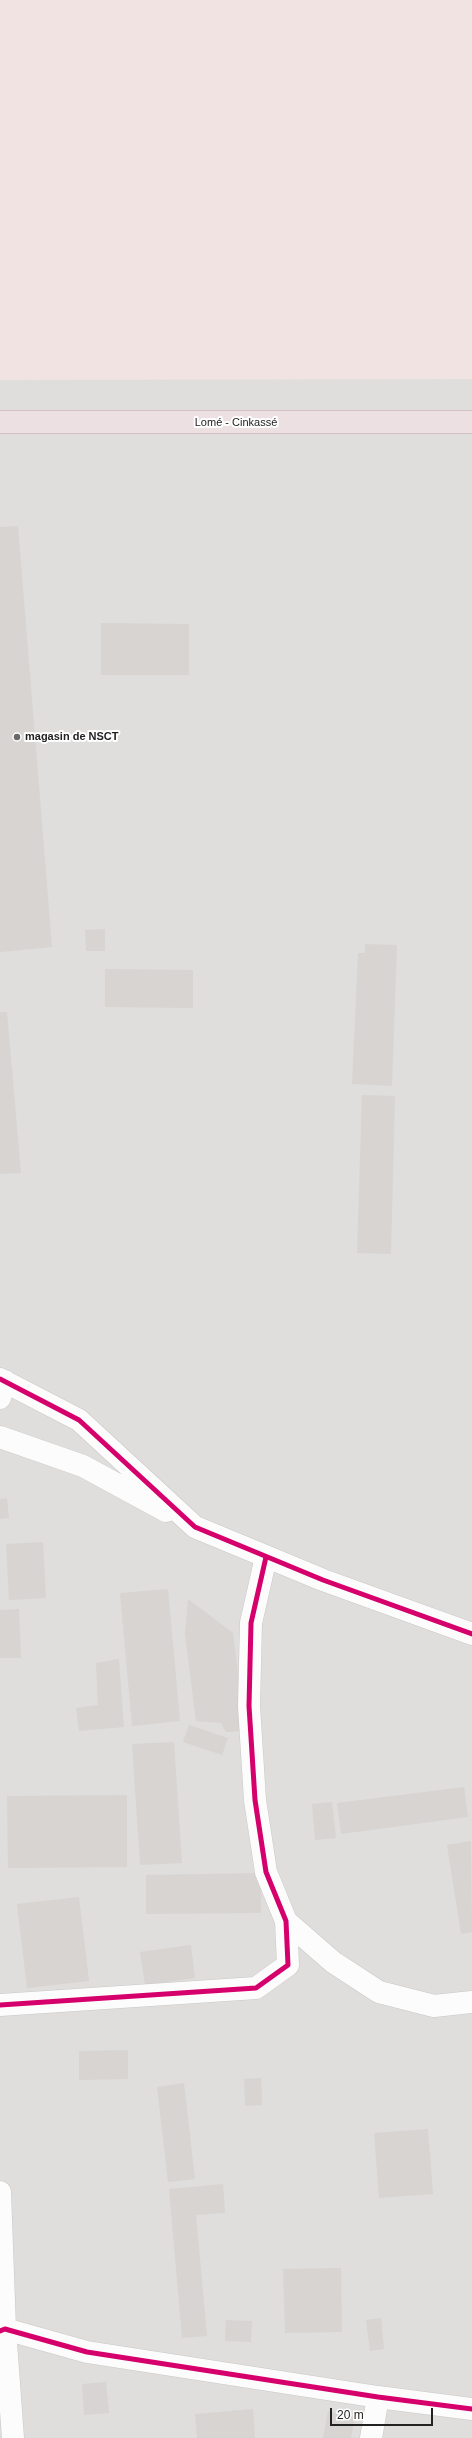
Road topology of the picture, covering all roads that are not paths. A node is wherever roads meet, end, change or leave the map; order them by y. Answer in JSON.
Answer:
{"nodes":[{"id":1,"x":0,"y":422,"type":"edge"},
{"id":2,"x":472,"y":422,"type":"edge"},
{"id":3,"x":2,"y":1386,"type":"edge"},
{"id":4,"x":0,"y":1437,"type":"edge"},
{"id":5,"x":195,"y":1527,"type":"junction"},
{"id":6,"x":266,"y":1557,"type":"junction"},
{"id":7,"x":472,"y":1634,"type":"edge"},
{"id":8,"x":286,"y":1921,"type":"junction"},
{"id":9,"x":472,"y":2002,"type":"edge"},
{"id":10,"x":0,"y":2005,"type":"edge"},
{"id":11,"x":0,"y":2192,"type":"edge"},
{"id":12,"x":2,"y":2330,"type":"edge"},
{"id":13,"x":378,"y":2397,"type":"junction"},
{"id":14,"x":472,"y":2409,"type":"edge"},
{"id":15,"x":13,"y":2438,"type":"edge"},
{"id":16,"x":371,"y":2438,"type":"edge"}],
"edges":[{"from":1,"to":2,"type":"highway","name":"Lomé - Cinkassé"},
{"from":3,"to":5,"type":"street"},
{"from":4,"to":5,"type":"street"},
{"from":5,"to":6,"type":"street"},
{"from":6,"to":7,"type":"street"},
{"from":6,"to":8,"type":"street"},
{"from":8,"to":9,"type":"street"},
{"from":8,"to":10,"type":"street"},
{"from":11,"to":12,"type":"street"},
{"from":12,"to":13,"type":"street"},
{"from":12,"to":15,"type":"street"},
{"from":13,"to":14,"type":"street"},
{"from":13,"to":16,"type":"street"}]}
